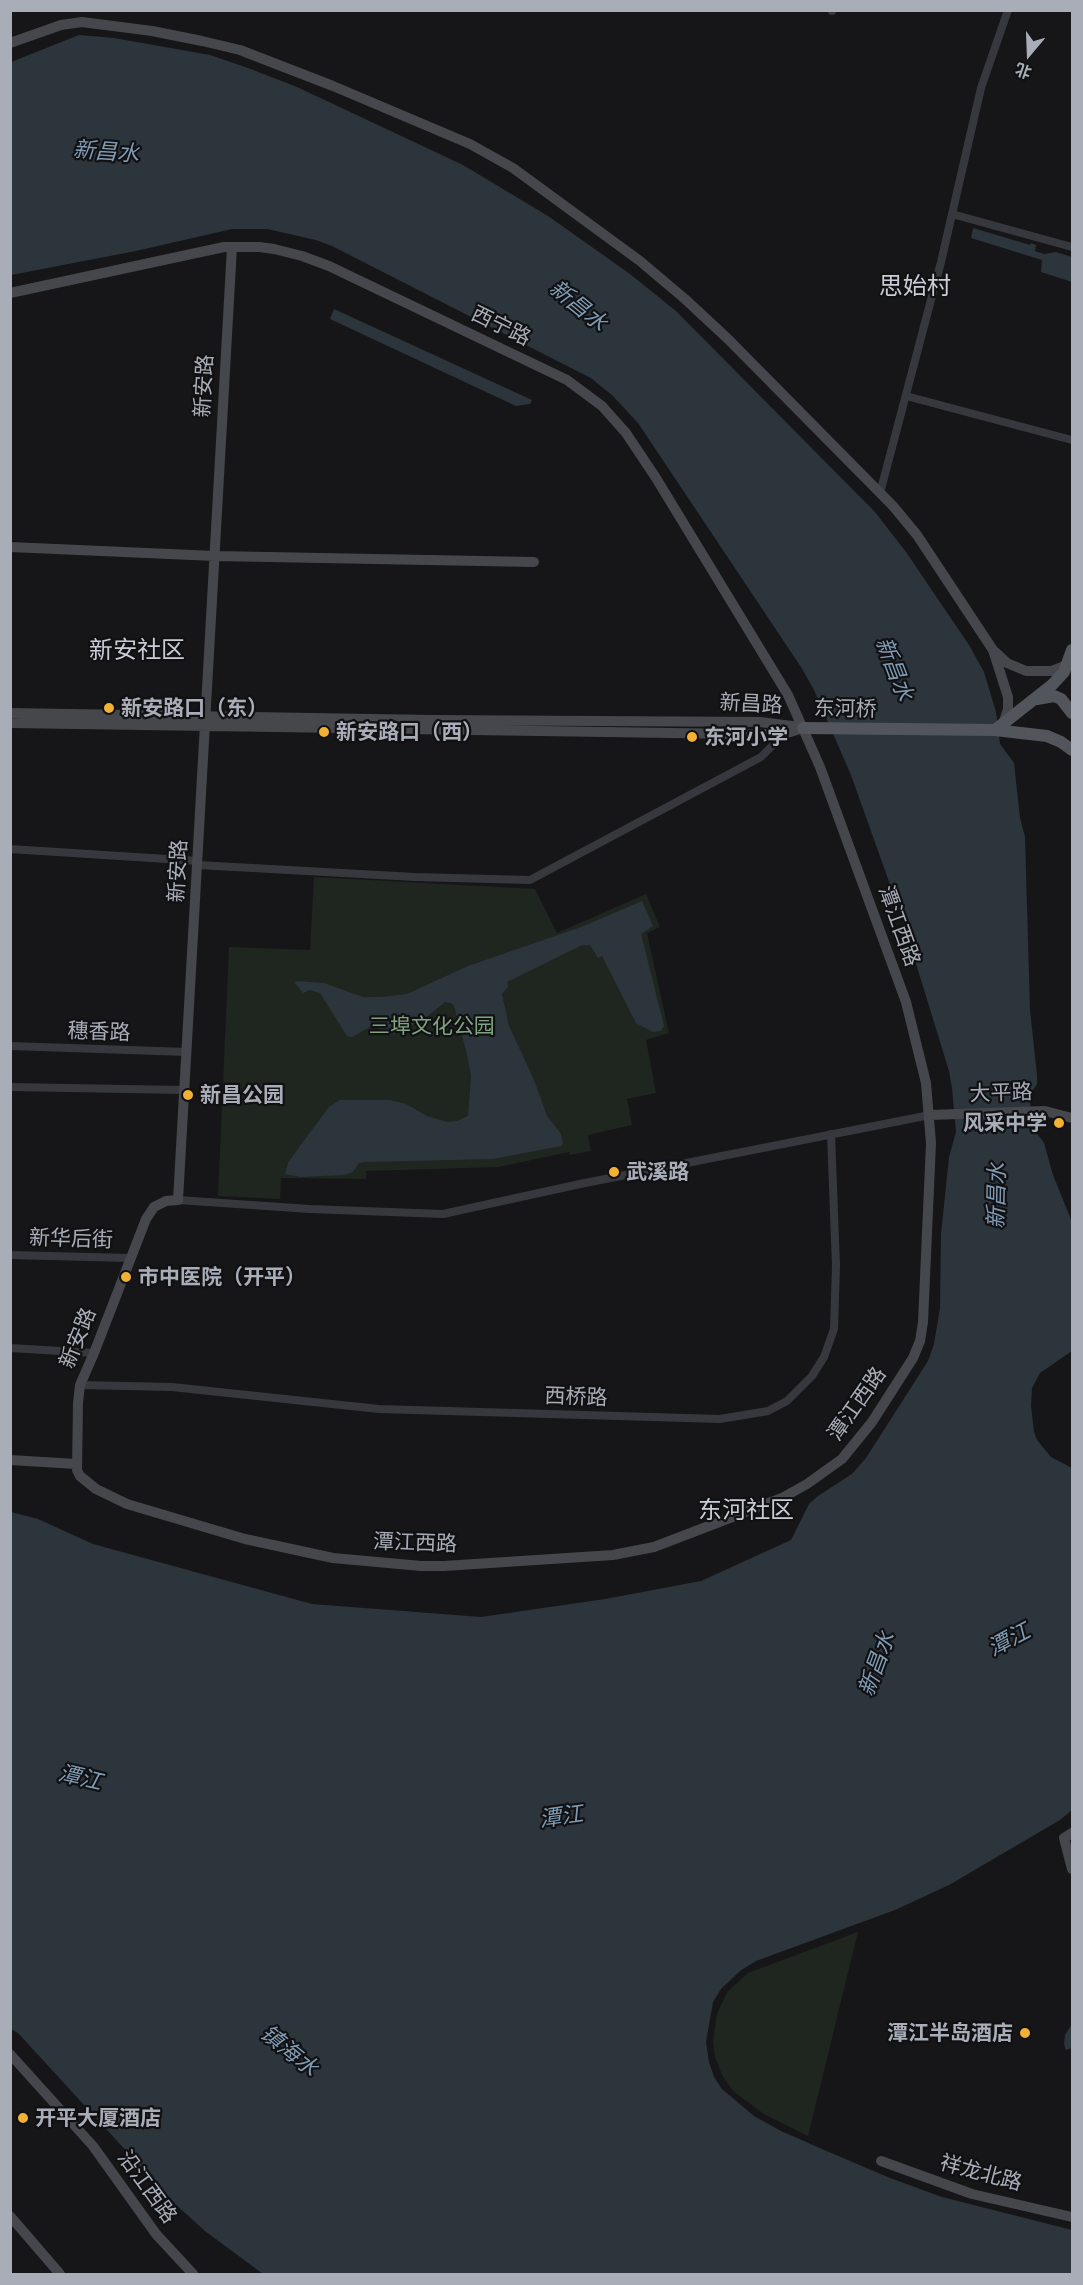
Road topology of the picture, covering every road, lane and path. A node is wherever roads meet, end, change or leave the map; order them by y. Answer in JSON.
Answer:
{"nodes":[{"id":1,"x":1008,"y":10,"type":"edge"},
{"id":2,"x":10,"y":43,"type":"edge"},
{"id":3,"x":952,"y":214,"type":"junction"},
{"id":4,"x":232,"y":247,"type":"junction"},
{"id":5,"x":1072,"y":247,"type":"edge"},
{"id":6,"x":10,"y":293,"type":"edge"},
{"id":7,"x":906,"y":396,"type":"junction"},
{"id":8,"x":1072,"y":440,"type":"edge"},
{"id":9,"x":880,"y":493,"type":"junction"},
{"id":10,"x":10,"y":547,"type":"edge"},
{"id":11,"x":215,"y":556,"type":"junction"},
{"id":12,"x":534,"y":562,"type":"dead end"},
{"id":13,"x":993,"y":650,"type":"junction"},
{"id":14,"x":1072,"y":650,"type":"edge"},
{"id":15,"x":1067,"y":665,"type":"junction"},
{"id":16,"x":1035,"y":700,"type":"junction"},
{"id":17,"x":1072,"y":704,"type":"edge"},
{"id":18,"x":1072,"y":711,"type":"edge"},
{"id":19,"x":10,"y":712,"type":"edge"},
{"id":20,"x":207,"y":721,"type":"junction"},
{"id":21,"x":10,"y":723,"type":"edge"},
{"id":22,"x":803,"y":728,"type":"junction"},
{"id":23,"x":998,"y":728,"type":"junction"},
{"id":24,"x":784,"y":734,"type":"junction"},
{"id":25,"x":1072,"y":750,"type":"edge"},
{"id":26,"x":10,"y":849,"type":"edge"},
{"id":27,"x":198,"y":863,"type":"junction"},
{"id":28,"x":10,"y":1046,"type":"edge"},
{"id":29,"x":187,"y":1052,"type":"junction"},
{"id":30,"x":10,"y":1087,"type":"edge"},
{"id":31,"x":184,"y":1090,"type":"junction"},
{"id":32,"x":930,"y":1115,"type":"junction"},
{"id":33,"x":1072,"y":1118,"type":"edge"},
{"id":34,"x":831,"y":1134,"type":"junction"},
{"id":35,"x":178,"y":1200,"type":"junction"},
{"id":36,"x":10,"y":1255,"type":"edge"},
{"id":37,"x":130,"y":1258,"type":"junction"},
{"id":38,"x":10,"y":1348,"type":"edge"},
{"id":39,"x":94,"y":1353,"type":"junction"},
{"id":40,"x":80,"y":1385,"type":"junction"},
{"id":41,"x":10,"y":1460,"type":"edge"},
{"id":42,"x":43,"y":1462,"type":"junction"},
{"id":43,"x":76,"y":1464,"type":"junction"},
{"id":44,"x":89,"y":1484,"type":"junction"},
{"id":45,"x":1068,"y":1836,"type":"edge"},
{"id":46,"x":1072,"y":1869,"type":"edge"},
{"id":47,"x":10,"y":2054,"type":"edge"},
{"id":48,"x":881,"y":2161,"type":"dead end"},
{"id":49,"x":10,"y":2217,"type":"edge"},
{"id":50,"x":1072,"y":2217,"type":"edge"},
{"id":51,"x":60,"y":2274,"type":"edge"},
{"id":52,"x":193,"y":2274,"type":"edge"}],
"edges":[{"from":1,"to":3,"type":"street"},
{"from":2,"to":9,"type":"street"},
{"from":3,"to":5,"type":"street"},
{"from":3,"to":7,"type":"street"},
{"from":4,"to":6,"type":"street","name":"西宁路"},
{"from":4,"to":11,"type":"street","name":"新安路"},
{"from":4,"to":22,"type":"street","name":"西宁路"},
{"from":7,"to":8,"type":"street"},
{"from":7,"to":9,"type":"street"},
{"from":9,"to":13,"type":"street"},
{"from":10,"to":11,"type":"street"},
{"from":11,"to":12,"type":"street"},
{"from":11,"to":20,"type":"street","name":"新安路"},
{"from":13,"to":15,"type":"street"},
{"from":13,"to":23,"type":"street"},
{"from":14,"to":15,"type":"main road"},
{"from":15,"to":16,"type":"main road"},
{"from":16,"to":18,"type":"main road"},
{"from":16,"to":23,"type":"main road"},
{"from":17,"to":18,"type":"main road"},
{"from":19,"to":20,"type":"street","name":"新昌路"},
{"from":20,"to":21,"type":"street","name":"新昌路"},
{"from":20,"to":22,"type":"street","name":"新昌路"},
{"from":20,"to":24,"type":"street","name":"新昌路"},
{"from":20,"to":27,"type":"street","name":"新安路"},
{"from":22,"to":23,"type":"main road","name":"东河桥"},
{"from":22,"to":24,"type":"street","name":"新昌路"},
{"from":22,"to":32,"type":"street","name":"潭江西路"},
{"from":23,"to":25,"type":"main road","name":"东河桥"},
{"from":24,"to":27,"type":"street"},
{"from":26,"to":27,"type":"street"},
{"from":27,"to":29,"type":"street","name":"新安路"},
{"from":28,"to":29,"type":"street","name":"穗香路"},
{"from":29,"to":31,"type":"street","name":"新安路"},
{"from":30,"to":31,"type":"street"},
{"from":31,"to":35,"type":"street","name":"新安路"},
{"from":32,"to":33,"type":"street","name":"大平路"},
{"from":32,"to":34,"type":"street"},
{"from":32,"to":44,"type":"street","name":"潭江西路"},
{"from":34,"to":35,"type":"street"},
{"from":34,"to":40,"type":"street","name":"西桥路"},
{"from":35,"to":37,"type":"street","name":"新安路"},
{"from":36,"to":37,"type":"street","name":"新华后街"},
{"from":37,"to":39,"type":"street","name":"新安路"},
{"from":38,"to":39,"type":"street"},
{"from":39,"to":40,"type":"street","name":"新安路"},
{"from":40,"to":43,"type":"street","name":"新安路"},
{"from":41,"to":42,"type":"street"},
{"from":42,"to":43,"type":"street"},
{"from":42,"to":44,"type":"street"},
{"from":43,"to":44,"type":"street","name":"潭江西路"},
{"from":45,"to":46,"type":"street"},
{"from":47,"to":52,"type":"street","name":"沿江西路"},
{"from":48,"to":50,"type":"street","name":"祥龙北路"},
{"from":49,"to":51,"type":"street"}]}
